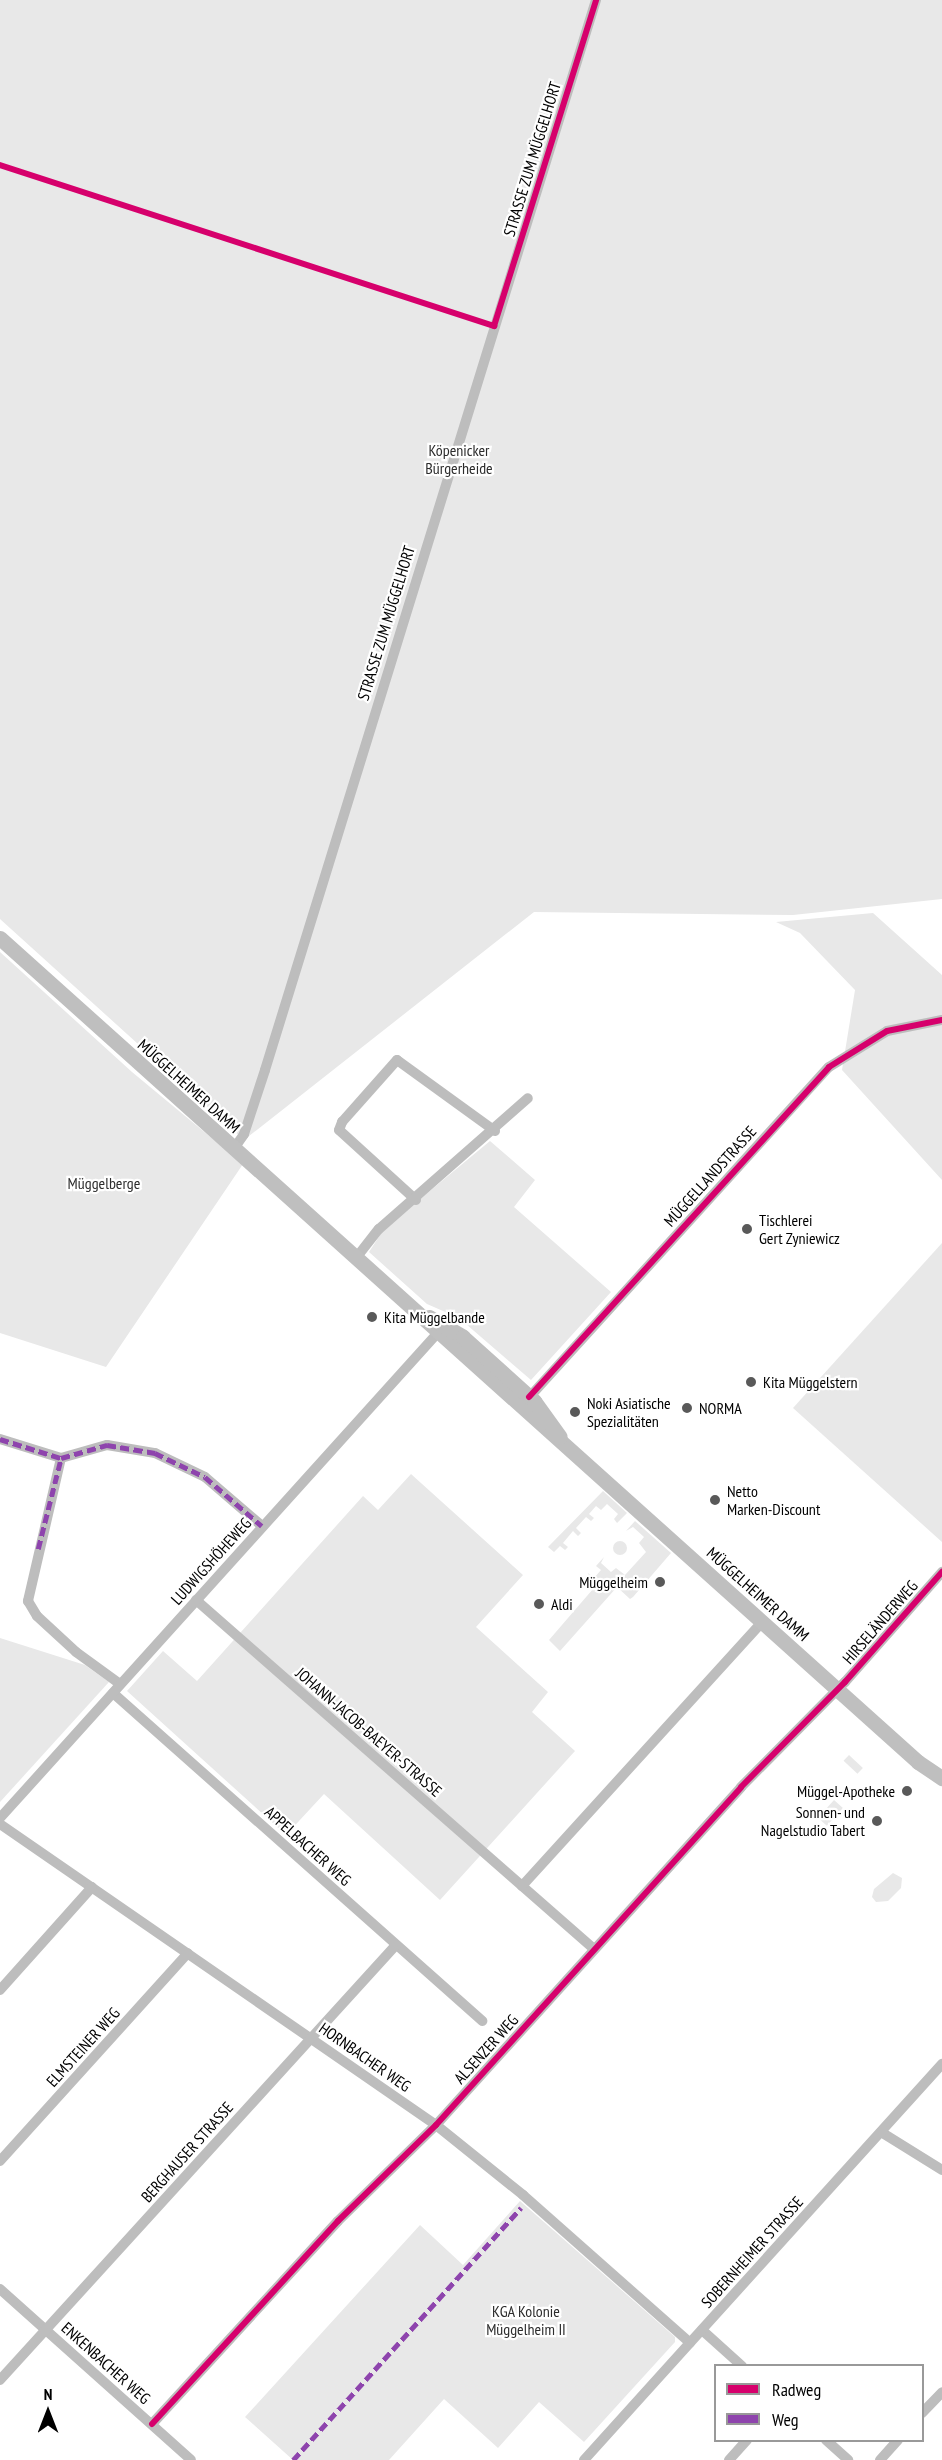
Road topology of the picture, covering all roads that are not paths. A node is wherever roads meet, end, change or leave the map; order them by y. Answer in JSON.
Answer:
{"nodes":[{"id":1,"x":596,"y":0,"type":"edge"},
{"id":2,"x":0,"y":938,"type":"edge"},
{"id":3,"x":942,"y":1020,"type":"edge"},
{"id":4,"x":528,"y":1098,"type":"dead end"},
{"id":5,"x":495,"y":1131,"type":"junction"},
{"id":6,"x":233,"y":1150,"type":"junction"},
{"id":7,"x":416,"y":1200,"type":"junction"},
{"id":8,"x":356,"y":1258,"type":"junction"},
{"id":9,"x":442,"y":1329,"type":"junction"},
{"id":10,"x":525,"y":1402,"type":"junction"},
{"id":11,"x":0,"y":1439,"type":"edge"},
{"id":12,"x":61,"y":1458,"type":"junction"},
{"id":13,"x":262,"y":1526,"type":"junction"},
{"id":14,"x":942,"y":1572,"type":"edge"},
{"id":15,"x":196,"y":1600,"type":"junction"},
{"id":16,"x":762,"y":1622,"type":"junction"},
{"id":17,"x":117,"y":1688,"type":"junction"},
{"id":18,"x":837,"y":1689,"type":"junction"},
{"id":19,"x":924,"y":1768,"type":"junction"},
{"id":20,"x":942,"y":1778,"type":"edge"},
{"id":21,"x":942,"y":1790,"type":"edge"},
{"id":22,"x":0,"y":1818,"type":"edge"},
{"id":23,"x":0,"y":1824,"type":"edge"},
{"id":24,"x":522,"y":1886,"type":"junction"},
{"id":25,"x":92,"y":1887,"type":"junction"},
{"id":26,"x":396,"y":1945,"type":"junction"},
{"id":27,"x":594,"y":1949,"type":"junction"},
{"id":28,"x":188,"y":1953,"type":"junction"},
{"id":29,"x":0,"y":1990,"type":"edge"},
{"id":30,"x":483,"y":2021,"type":"dead end"},
{"id":31,"x":311,"y":2037,"type":"junction"},
{"id":32,"x":942,"y":2064,"type":"edge"},
{"id":33,"x":436,"y":2125,"type":"junction"},
{"id":34,"x":881,"y":2132,"type":"junction"},
{"id":35,"x":0,"y":2161,"type":"edge"},
{"id":36,"x":942,"y":2170,"type":"edge"},
{"id":37,"x":0,"y":2289,"type":"edge"},
{"id":38,"x":46,"y":2330,"type":"junction"},
{"id":39,"x":702,"y":2330,"type":"junction"},
{"id":40,"x":690,"y":2343,"type":"junction"},
{"id":41,"x":740,"y":2364,"type":"edge"},
{"id":42,"x":0,"y":2380,"type":"edge"},
{"id":43,"x":942,"y":2392,"type":"edge"},
{"id":44,"x":924,"y":2411,"type":"edge"},
{"id":45,"x":152,"y":2424,"type":"junction"},
{"id":46,"x":745,"y":2442,"type":"edge"},
{"id":47,"x":828,"y":2442,"type":"edge"},
{"id":48,"x":895,"y":2442,"type":"edge"},
{"id":49,"x":191,"y":2460,"type":"edge"},
{"id":50,"x":584,"y":2460,"type":"edge"},
{"id":51,"x":729,"y":2460,"type":"edge"},
{"id":52,"x":848,"y":2460,"type":"edge"},
{"id":53,"x":880,"y":2460,"type":"edge"}],
"edges":[{"from":1,"to":6,"type":"street","name":"STRASSE ZUM MÜGGELHORT"},
{"from":2,"to":6,"type":"main road","name":"MÜGGELHEIMER DAMM"},
{"from":3,"to":10,"type":"street","name":"MÜGGELLANDSTRASSE"},
{"from":4,"to":5,"type":"street"},
{"from":5,"to":7,"type":"street"},
{"from":5,"to":7,"type":"street"},
{"from":6,"to":8,"type":"main road","name":"MÜGGELHEIMER DAMM"},
{"from":7,"to":8,"type":"street"},
{"from":8,"to":9,"type":"main road","name":"MÜGGELHEIMER DAMM"},
{"from":9,"to":10,"type":"main road","name":"MÜGGELHEIMER DAMM"},
{"from":9,"to":13,"type":"street","name":"LUDWIGSHÖHEWEG"},
{"from":10,"to":16,"type":"main road","name":"MÜGGELHEIMER DAMM"},
{"from":11,"to":12,"type":"street"},
{"from":12,"to":13,"type":"street"},
{"from":12,"to":17,"type":"street","name":"APPELBACHER WEG"},
{"from":13,"to":15,"type":"street","name":"LUDWIGSHÖHEWEG"},
{"from":14,"to":18,"type":"street","name":"HIRSELÄNDERWEG"},
{"from":15,"to":17,"type":"street","name":"LUDWIGSHÖHEWEG"},
{"from":15,"to":24,"type":"street","name":"JOHANN-JACOB-BAEYER-STRASSE"},
{"from":16,"to":18,"type":"main road","name":"MÜGGELHEIMER DAMM"},
{"from":16,"to":24,"type":"street"},
{"from":17,"to":22,"type":"street","name":"LUDWIGSHÖHEWEG"},
{"from":17,"to":26,"type":"street","name":"APPELBACHER WEG"},
{"from":18,"to":19,"type":"main road","name":"MÜGGELHEIMER DAMM"},
{"from":18,"to":27,"type":"street","name":"ALSENZER WEG"},
{"from":19,"to":20,"type":"main road"},
{"from":19,"to":21,"type":"main road"},
{"from":23,"to":25,"type":"street","name":"HORNBACHER WEG"},
{"from":24,"to":27,"type":"street","name":"JOHANN-JACOB-BAEYER-STRASSE"},
{"from":25,"to":28,"type":"street","name":"HORNBACHER WEG"},
{"from":25,"to":29,"type":"street"},
{"from":26,"to":30,"type":"street","name":"APPELBACHER WEG"},
{"from":26,"to":31,"type":"street","name":"BERGHAUSER STRASSE"},
{"from":27,"to":33,"type":"street","name":"ALSENZER WEG"},
{"from":28,"to":31,"type":"street","name":"HORNBACHER WEG"},
{"from":28,"to":35,"type":"street","name":"ELMSTEINER WEG"},
{"from":31,"to":33,"type":"street","name":"HORNBACHER WEG"},
{"from":31,"to":38,"type":"street","name":"BERGHAUSER STRASSE"},
{"from":32,"to":34,"type":"street","name":"SOBERNHEIMER STRASSE"},
{"from":33,"to":40,"type":"street","name":"HORNBACHER WEG"},
{"from":33,"to":45,"type":"street","name":"ALSENZER WEG"},
{"from":34,"to":36,"type":"street"},
{"from":34,"to":39,"type":"street","name":"SOBERNHEIMER STRASSE"},
{"from":37,"to":38,"type":"street","name":"ENKENBACHER WEG"},
{"from":38,"to":42,"type":"street","name":"BERGHAUSER STRASSE"},
{"from":38,"to":45,"type":"street","name":"ENKENBACHER WEG"},
{"from":39,"to":40,"type":"street","name":"SOBERNHEIMER STRASSE"},
{"from":39,"to":41,"type":"street"},
{"from":40,"to":50,"type":"street","name":"SOBERNHEIMER STRASSE"},
{"from":43,"to":44,"type":"street"},
{"from":45,"to":49,"type":"street","name":"ENKENBACHER WEG"},
{"from":46,"to":51,"type":"street"},
{"from":47,"to":52,"type":"street"},
{"from":48,"to":53,"type":"street"}]}
